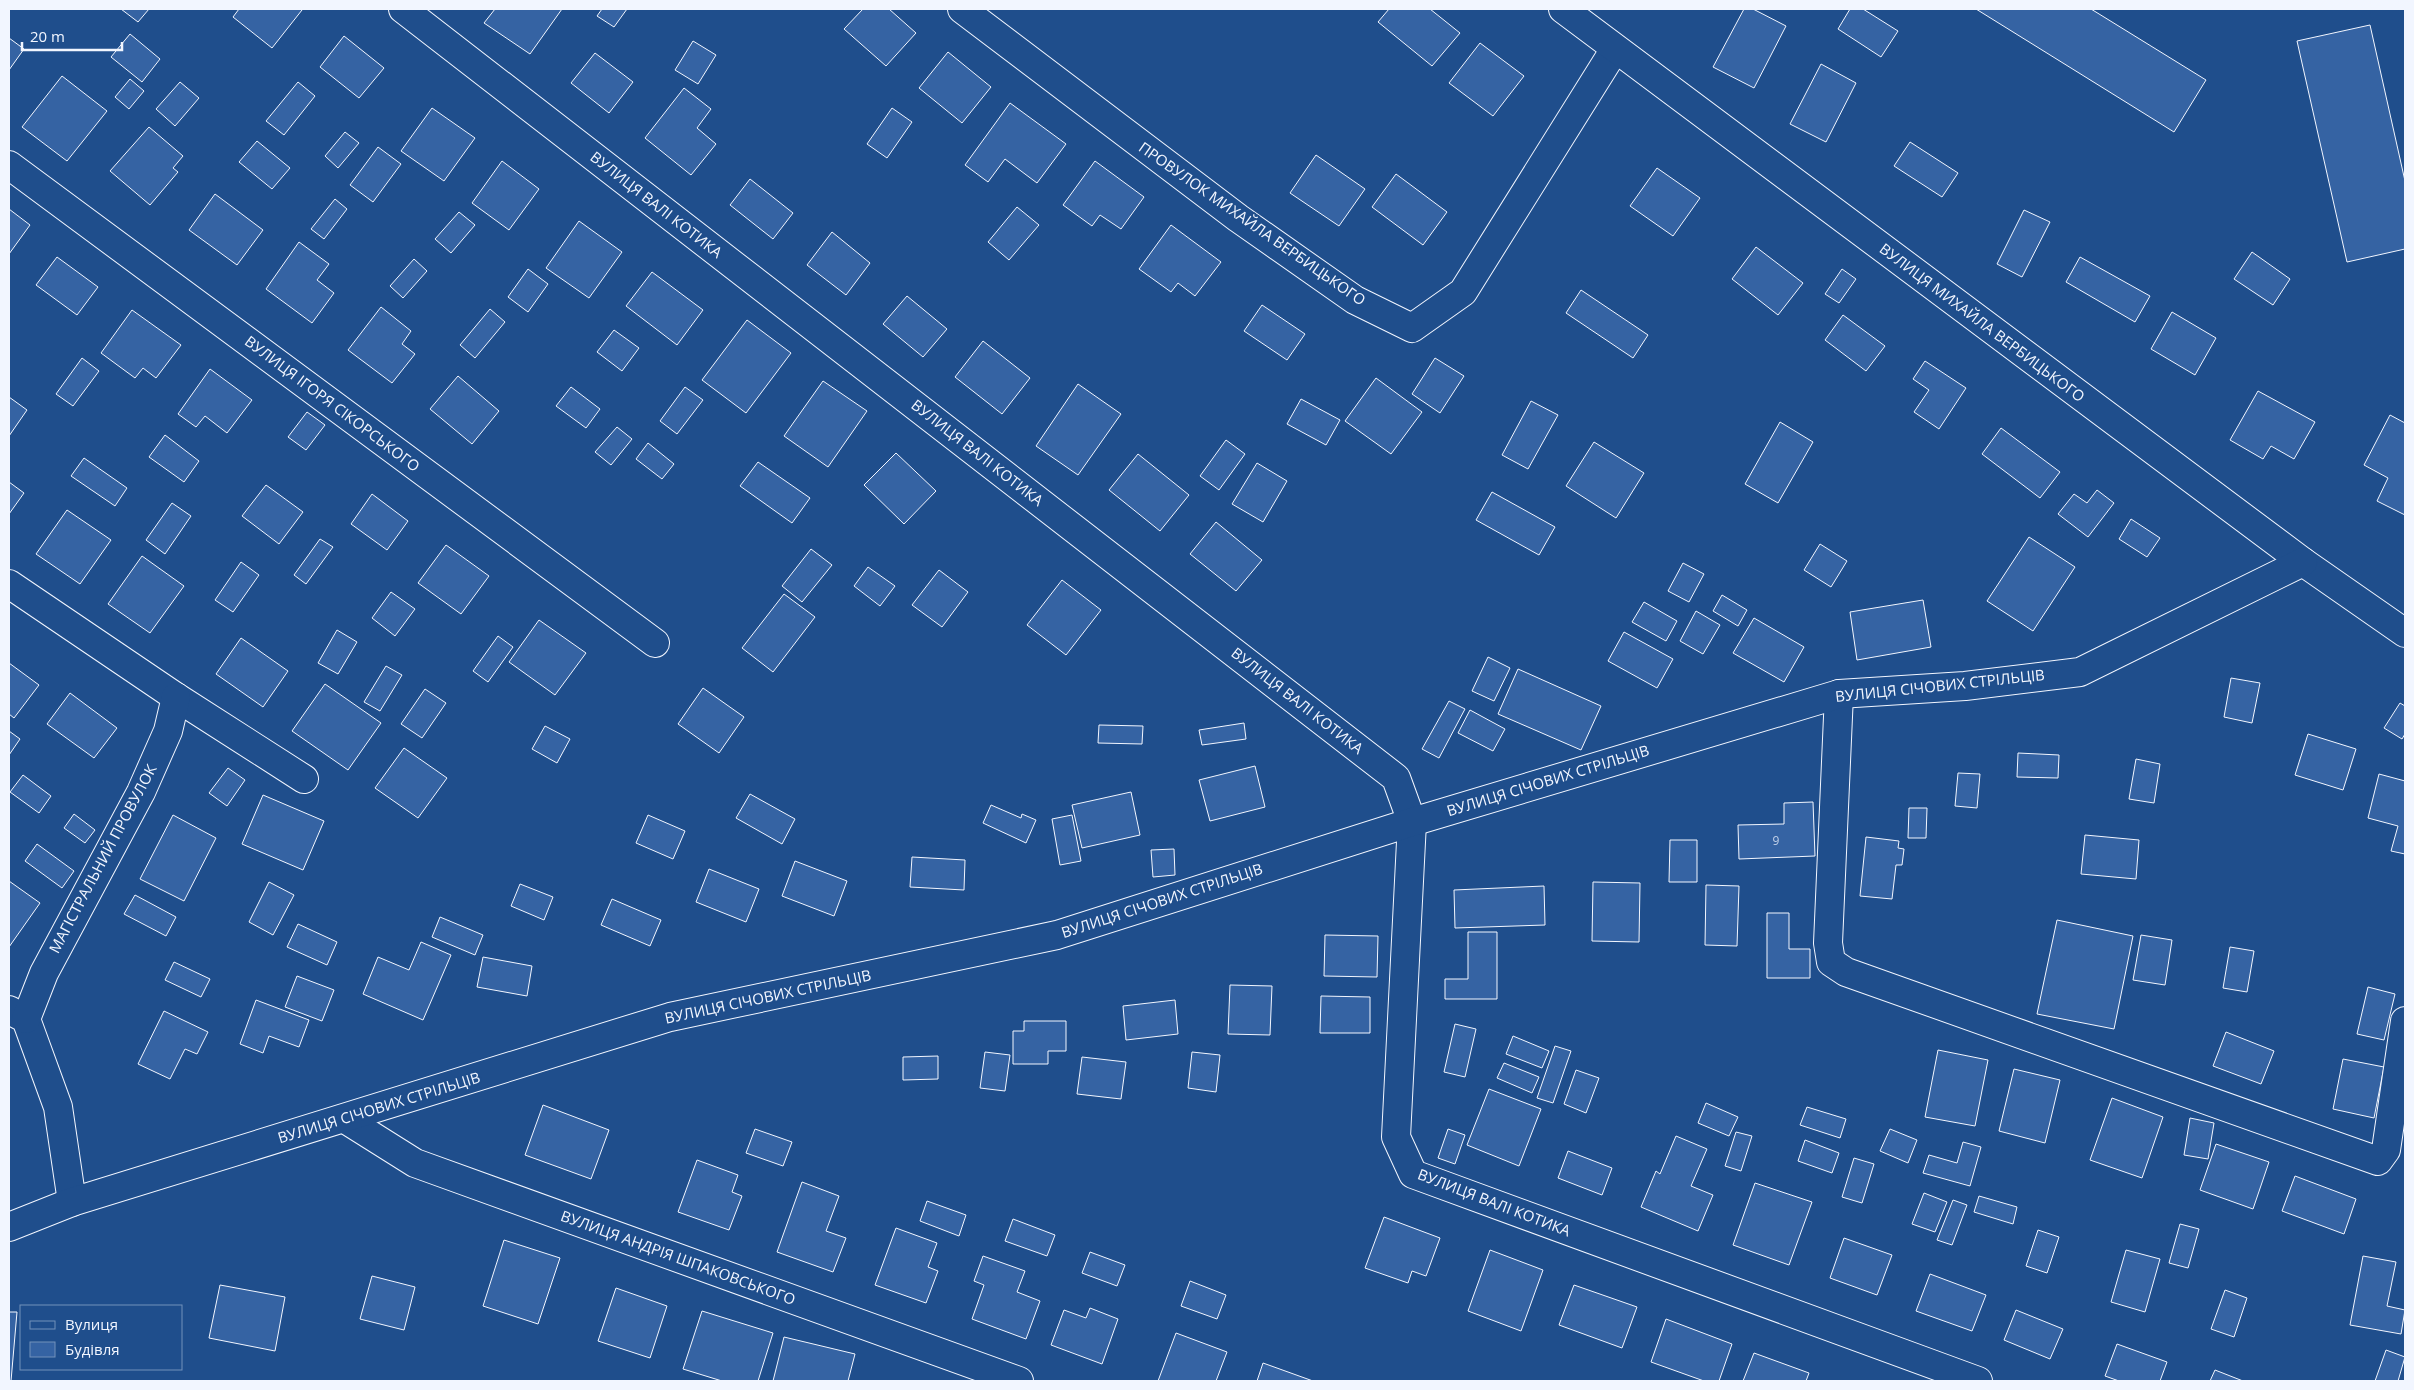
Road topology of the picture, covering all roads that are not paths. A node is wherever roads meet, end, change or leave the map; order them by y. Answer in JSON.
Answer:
{"nodes":[{"id":1,"x":403,"y":9,"type":"edge"},
{"id":2,"x":962,"y":9,"type":"edge"},
{"id":3,"x":1563,"y":9,"type":"edge"},
{"id":4,"x":1615,"y":49,"type":"junction"},
{"id":5,"x":9,"y":165,"type":"edge"},
{"id":6,"x":2303,"y":562,"type":"junction"},
{"id":7,"x":9,"y":584,"type":"edge"},
{"id":8,"x":2405,"y":633,"type":"edge"},
{"id":9,"x":655,"y":643,"type":"dead end"},
{"id":10,"x":1839,"y":694,"type":"junction"},
{"id":11,"x":176,"y":697,"type":"junction"},
{"id":12,"x":304,"y":779,"type":"dead end"},
{"id":13,"x":1412,"y":822,"type":"junction"},
{"id":14,"x":17,"y":1015,"type":"edge"},
{"id":15,"x":2405,"y":1021,"type":"edge"},
{"id":16,"x":345,"y":1119,"type":"junction"},
{"id":17,"x":72,"y":1202,"type":"junction"},
{"id":18,"x":9,"y":1227,"type":"edge"},
{"id":19,"x":1019,"y":1381,"type":"edge"},
{"id":20,"x":1978,"y":1381,"type":"edge"}],
"edges":[{"from":1,"to":13,"type":"street","name":"ВУЛИЦЯ ВАЛІ КОТИКА"},
{"from":2,"to":4,"type":"street","name":"ПРОВУЛОК МИХАЙЛА ВЕРБИЦЬКОГО"},
{"from":3,"to":4,"type":"street","name":"ВУЛИЦЯ МИХАЙЛА ВЕРБИЦЬКОГО"},
{"from":4,"to":6,"type":"street","name":"ВУЛИЦЯ МИХАЙЛА ВЕРБИЦЬКОГО"},
{"from":5,"to":9,"type":"street","name":"ВУЛИЦЯ ІГОРЯ СІКОРСЬКОГО"},
{"from":6,"to":8,"type":"street","name":"ВУЛИЦЯ МИХАЙЛА ВЕРБИЦЬКОГО"},
{"from":6,"to":10,"type":"street","name":"ВУЛИЦЯ СІЧОВИХ СТРІЛЬЦІВ"},
{"from":7,"to":11,"type":"street"},
{"from":10,"to":13,"type":"street","name":"ВУЛИЦЯ СІЧОВИХ СТРІЛЬЦІВ"},
{"from":10,"to":15,"type":"street"},
{"from":11,"to":12,"type":"street"},
{"from":11,"to":14,"type":"street","name":"МАГІСТРАЛЬНИЙ ПРОВУЛОК"},
{"from":13,"to":16,"type":"street","name":"ВУЛИЦЯ СІЧОВИХ СТРІЛЬЦІВ"},
{"from":13,"to":20,"type":"street","name":"ВУЛИЦЯ ВАЛІ КОТИКА"},
{"from":14,"to":17,"type":"street"},
{"from":16,"to":17,"type":"street","name":"ВУЛИЦЯ СІЧОВИХ СТРІЛЬЦІВ"},
{"from":16,"to":19,"type":"street","name":"ВУЛИЦЯ АНДРІЯ ШПАКОВСЬКОГО"},
{"from":17,"to":18,"type":"street","name":"ВУЛИЦЯ СІЧОВИХ СТРІЛЬЦІВ"}]}
